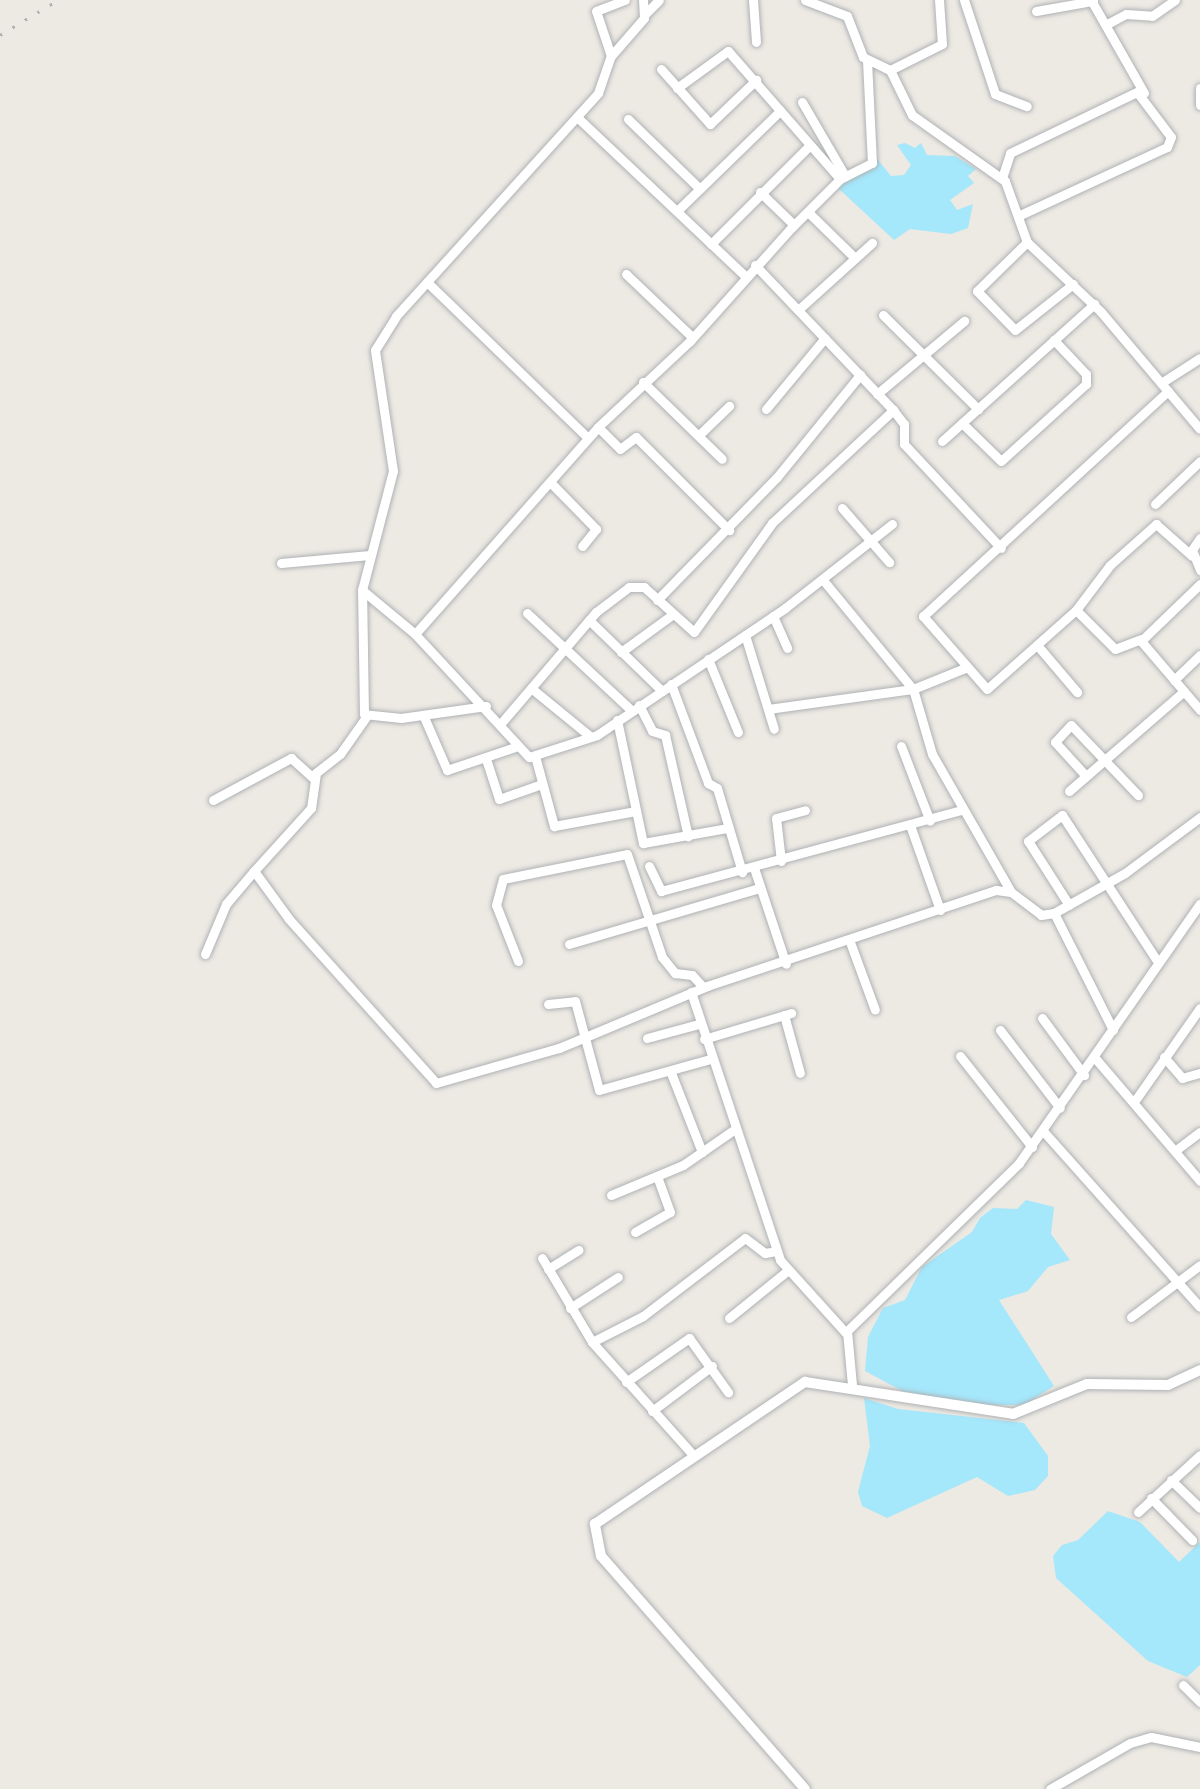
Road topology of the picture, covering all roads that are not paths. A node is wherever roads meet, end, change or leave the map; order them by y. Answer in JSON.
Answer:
{"nodes":[{"id":1,"x":625,"y":0,"type":"edge"},
{"id":2,"x":643,"y":0,"type":"edge"},
{"id":3,"x":659,"y":0,"type":"edge"},
{"id":4,"x":752,"y":0,"type":"edge"},
{"id":5,"x":805,"y":0,"type":"edge"},
{"id":6,"x":939,"y":0,"type":"edge"},
{"id":7,"x":1175,"y":0,"type":"edge"},
{"id":8,"x":967,"y":1,"type":"edge"},
{"id":9,"x":1092,"y":1,"type":"edge"},
{"id":10,"x":826,"y":4,"type":"edge"},
{"id":11,"x":1036,"y":12,"type":"dead end"},
{"id":12,"x":646,"y":13,"type":"junction"},
{"id":13,"x":1107,"y":24,"type":"junction"},
{"id":14,"x":756,"y":42,"type":"dead end"},
{"id":15,"x":612,"y":56,"type":"junction"},
{"id":16,"x":867,"y":62,"type":"junction"},
{"id":17,"x":660,"y":69,"type":"dead end"},
{"id":18,"x":890,"y":70,"type":"junction"},
{"id":19,"x":756,"y":80,"type":"junction"},
{"id":20,"x":677,"y":88,"type":"junction"},
{"id":21,"x":1200,"y":88,"type":"edge"},
{"id":22,"x":1145,"y":95,"type":"junction"},
{"id":23,"x":802,"y":102,"type":"dead end"},
{"id":24,"x":1200,"y":105,"type":"edge"},
{"id":25,"x":1026,"y":106,"type":"dead end"},
{"id":26,"x":780,"y":111,"type":"junction"},
{"id":27,"x":578,"y":118,"type":"junction"},
{"id":28,"x":628,"y":118,"type":"dead end"},
{"id":29,"x":809,"y":146,"type":"junction"},
{"id":30,"x":843,"y":178,"type":"junction"},
{"id":31,"x":1002,"y":178,"type":"junction"},
{"id":32,"x":700,"y":189,"type":"junction"},
{"id":33,"x":760,"y":192,"type":"junction"},
{"id":34,"x":677,"y":211,"type":"junction"},
{"id":35,"x":808,"y":212,"type":"junction"},
{"id":36,"x":1018,"y":216,"type":"junction"},
{"id":37,"x":794,"y":226,"type":"junction"},
{"id":38,"x":1026,"y":242,"type":"junction"},
{"id":39,"x":872,"y":243,"type":"dead end"},
{"id":40,"x":711,"y":244,"type":"junction"},
{"id":41,"x":855,"y":258,"type":"junction"},
{"id":42,"x":756,"y":265,"type":"junction"},
{"id":43,"x":626,"y":274,"type":"dead end"},
{"id":44,"x":744,"y":276,"type":"junction"},
{"id":45,"x":426,"y":282,"type":"junction"},
{"id":46,"x":1073,"y":284,"type":"junction"},
{"id":47,"x":1094,"y":304,"type":"junction"},
{"id":48,"x":798,"y":310,"type":"junction"},
{"id":49,"x":883,"y":315,"type":"dead end"},
{"id":50,"x":964,"y":321,"type":"dead end"},
{"id":51,"x":692,"y":338,"type":"junction"},
{"id":52,"x":824,"y":338,"type":"junction"},
{"id":53,"x":1054,"y":340,"type":"junction"},
{"id":54,"x":926,"y":355,"type":"junction"},
{"id":55,"x":1200,"y":358,"type":"edge"},
{"id":56,"x":860,"y":376,"type":"junction"},
{"id":57,"x":642,"y":382,"type":"junction"},
{"id":58,"x":1164,"y":387,"type":"junction"},
{"id":59,"x":878,"y":394,"type":"junction"},
{"id":60,"x":729,"y":406,"type":"dead end"},
{"id":61,"x":766,"y":409,"type":"dead end"},
{"id":62,"x":978,"y":409,"type":"junction"},
{"id":63,"x":893,"y":410,"type":"junction"},
{"id":64,"x":962,"y":422,"type":"junction"},
{"id":65,"x":598,"y":427,"type":"junction"},
{"id":66,"x":1200,"y":429,"type":"edge"},
{"id":67,"x":700,"y":435,"type":"junction"},
{"id":68,"x":588,"y":438,"type":"junction"},
{"id":69,"x":942,"y":441,"type":"dead end"},
{"id":70,"x":722,"y":459,"type":"dead end"},
{"id":71,"x":1200,"y":461,"type":"edge"},
{"id":72,"x":550,"y":482,"type":"junction"},
{"id":73,"x":1155,"y":504,"type":"dead end"},
{"id":74,"x":842,"y":508,"type":"dead end"},
{"id":75,"x":892,"y":524,"type":"dead end"},
{"id":76,"x":728,"y":530,"type":"junction"},
{"id":77,"x":1200,"y":538,"type":"edge"},
{"id":78,"x":870,"y":542,"type":"junction"},
{"id":79,"x":582,"y":546,"type":"dead end"},
{"id":80,"x":1001,"y":548,"type":"junction"},
{"id":81,"x":370,"y":555,"type":"junction"},
{"id":82,"x":1192,"y":556,"type":"junction"},
{"id":83,"x":889,"y":562,"type":"dead end"},
{"id":84,"x":282,"y":563,"type":"dead end"},
{"id":85,"x":1200,"y":570,"type":"edge"},
{"id":86,"x":823,"y":580,"type":"junction"},
{"id":87,"x":1200,"y":584,"type":"edge"},
{"id":88,"x":362,"y":590,"type":"junction"},
{"id":89,"x":658,"y":600,"type":"junction"},
{"id":90,"x":1076,"y":610,"type":"junction"},
{"id":91,"x":527,"y":613,"type":"dead end"},
{"id":92,"x":672,"y":615,"type":"junction"},
{"id":93,"x":774,"y":616,"type":"junction"},
{"id":94,"x":589,"y":620,"type":"junction"},
{"id":95,"x":415,"y":634,"type":"junction"},
{"id":96,"x":744,"y":635,"type":"junction"},
{"id":97,"x":1141,"y":639,"type":"junction"},
{"id":98,"x":1036,"y":646,"type":"junction"},
{"id":99,"x":788,"y":648,"type":"dead end"},
{"id":100,"x":564,"y":649,"type":"junction"},
{"id":101,"x":621,"y":652,"type":"junction"},
{"id":102,"x":1200,"y":655,"type":"edge"},
{"id":103,"x":708,"y":659,"type":"junction"},
{"id":104,"x":965,"y":668,"type":"junction"},
{"id":105,"x":1174,"y":680,"type":"junction"},
{"id":106,"x":531,"y":688,"type":"junction"},
{"id":107,"x":666,"y":688,"type":"junction"},
{"id":108,"x":913,"y":689,"type":"junction"},
{"id":109,"x":1184,"y":691,"type":"junction"},
{"id":110,"x":1076,"y":692,"type":"dead end"},
{"id":111,"x":486,"y":706,"type":"junction"},
{"id":112,"x":635,"y":708,"type":"junction"},
{"id":113,"x":768,"y":709,"type":"junction"},
{"id":114,"x":1200,"y":709,"type":"edge"},
{"id":115,"x":366,"y":717,"type":"junction"},
{"id":116,"x":424,"y":717,"type":"junction"},
{"id":117,"x":617,"y":720,"type":"junction"},
{"id":118,"x":502,"y":722,"type":"junction"},
{"id":119,"x":774,"y":729,"type":"dead end"},
{"id":120,"x":738,"y":732,"type":"dead end"},
{"id":121,"x":591,"y":737,"type":"junction"},
{"id":122,"x":518,"y":746,"type":"junction"},
{"id":123,"x":901,"y":746,"type":"dead end"},
{"id":124,"x":535,"y":756,"type":"junction"},
{"id":125,"x":486,"y":759,"type":"junction"},
{"id":126,"x":1105,"y":760,"type":"junction"},
{"id":127,"x":1086,"y":776,"type":"junction"},
{"id":128,"x":314,"y":778,"type":"junction"},
{"id":129,"x":542,"y":784,"type":"junction"},
{"id":130,"x":1070,"y":791,"type":"dead end"},
{"id":131,"x":1138,"y":795,"type":"dead end"},
{"id":132,"x":214,"y":800,"type":"dead end"},
{"id":133,"x":805,"y":810,"type":"dead end"},
{"id":134,"x":962,"y":810,"type":"junction"},
{"id":135,"x":636,"y":811,"type":"junction"},
{"id":136,"x":1200,"y":817,"type":"edge"},
{"id":137,"x":930,"y":821,"type":"junction"},
{"id":138,"x":728,"y":828,"type":"junction"},
{"id":139,"x":911,"y":828,"type":"junction"},
{"id":140,"x":688,"y":836,"type":"junction"},
{"id":141,"x":782,"y":861,"type":"junction"},
{"id":142,"x":648,"y":866,"type":"dead end"},
{"id":143,"x":754,"y":868,"type":"junction"},
{"id":144,"x":254,"y":871,"type":"junction"},
{"id":145,"x":742,"y":872,"type":"junction"},
{"id":146,"x":1108,"y":884,"type":"junction"},
{"id":147,"x":759,"y":888,"type":"junction"},
{"id":148,"x":1011,"y":892,"type":"junction"},
{"id":149,"x":1069,"y":905,"type":"junction"},
{"id":150,"x":940,"y":910,"type":"junction"},
{"id":151,"x":1198,"y":910,"type":"edge"},
{"id":152,"x":1054,"y":913,"type":"junction"},
{"id":153,"x":649,"y":919,"type":"junction"},
{"id":154,"x":850,"y":942,"type":"junction"},
{"id":155,"x":569,"y":944,"type":"dead end"},
{"id":156,"x":206,"y":954,"type":"dead end"},
{"id":157,"x":1156,"y":959,"type":"junction"},
{"id":158,"x":518,"y":960,"type":"dead end"},
{"id":159,"x":786,"y":964,"type":"junction"},
{"id":160,"x":704,"y":987,"type":"junction"},
{"id":161,"x":691,"y":992,"type":"junction"},
{"id":162,"x":548,"y":1004,"type":"dead end"},
{"id":163,"x":1200,"y":1008,"type":"edge"},
{"id":164,"x":875,"y":1010,"type":"dead end"},
{"id":165,"x":1042,"y":1018,"type":"dead end"},
{"id":166,"x":1200,"y":1019,"type":"edge"},
{"id":167,"x":699,"y":1024,"type":"junction"},
{"id":168,"x":1186,"y":1027,"type":"junction"},
{"id":169,"x":1000,"y":1030,"type":"dead end"},
{"id":170,"x":1113,"y":1030,"type":"junction"},
{"id":171,"x":586,"y":1034,"type":"junction"},
{"id":172,"x":647,"y":1038,"type":"dead end"},
{"id":173,"x":704,"y":1038,"type":"junction"},
{"id":174,"x":960,"y":1056,"type":"dead end"},
{"id":175,"x":1164,"y":1057,"type":"junction"},
{"id":176,"x":1095,"y":1058,"type":"junction"},
{"id":177,"x":710,"y":1059,"type":"junction"},
{"id":178,"x":670,"y":1073,"type":"junction"},
{"id":179,"x":800,"y":1073,"type":"dead end"},
{"id":180,"x":1200,"y":1073,"type":"edge"},
{"id":181,"x":1084,"y":1076,"type":"junction"},
{"id":182,"x":1136,"y":1099,"type":"junction"},
{"id":183,"x":1060,"y":1108,"type":"junction"},
{"id":184,"x":735,"y":1129,"type":"junction"},
{"id":185,"x":1044,"y":1132,"type":"junction"},
{"id":186,"x":1200,"y":1132,"type":"edge"},
{"id":187,"x":1032,"y":1147,"type":"junction"},
{"id":188,"x":1176,"y":1150,"type":"junction"},
{"id":189,"x":702,"y":1152,"type":"junction"},
{"id":190,"x":658,"y":1176,"type":"junction"},
{"id":191,"x":1200,"y":1181,"type":"edge"},
{"id":192,"x":612,"y":1195,"type":"dead end"},
{"id":193,"x":634,"y":1232,"type":"dead end"},
{"id":194,"x":578,"y":1250,"type":"dead end"},
{"id":195,"x":776,"y":1251,"type":"junction"},
{"id":196,"x":542,"y":1258,"type":"dead end"},
{"id":197,"x":1200,"y":1266,"type":"edge"},
{"id":198,"x":548,"y":1269,"type":"junction"},
{"id":199,"x":787,"y":1272,"type":"junction"},
{"id":200,"x":618,"y":1277,"type":"dead end"},
{"id":201,"x":1180,"y":1281,"type":"junction"},
{"id":202,"x":1200,"y":1307,"type":"edge"},
{"id":203,"x":570,"y":1308,"type":"junction"},
{"id":204,"x":1130,"y":1317,"type":"dead end"},
{"id":205,"x":729,"y":1318,"type":"dead end"},
{"id":206,"x":846,"y":1332,"type":"junction"},
{"id":207,"x":592,"y":1342,"type":"junction"},
{"id":208,"x":712,"y":1366,"type":"junction"},
{"id":209,"x":1200,"y":1370,"type":"edge"},
{"id":210,"x":626,"y":1382,"type":"junction"},
{"id":211,"x":856,"y":1386,"type":"junction"},
{"id":212,"x":728,"y":1392,"type":"dead end"},
{"id":213,"x":652,"y":1410,"type":"junction"},
{"id":214,"x":692,"y":1454,"type":"junction"},
{"id":215,"x":1200,"y":1455,"type":"edge"},
{"id":216,"x":1171,"y":1480,"type":"junction"},
{"id":217,"x":1152,"y":1498,"type":"junction"},
{"id":218,"x":1200,"y":1508,"type":"edge"},
{"id":219,"x":1138,"y":1512,"type":"dead end"},
{"id":220,"x":1192,"y":1540,"type":"dead end"},
{"id":221,"x":1183,"y":1685,"type":"dead end"},
{"id":222,"x":1200,"y":1702,"type":"edge"},
{"id":223,"x":1200,"y":1747,"type":"edge"},
{"id":224,"x":805,"y":1789,"type":"edge"},
{"id":225,"x":1050,"y":1789,"type":"edge"}],
"edges":[{"from":1,"to":15,"type":"street"},
{"from":2,"to":12,"type":"street"},
{"from":3,"to":12,"type":"street"},
{"from":4,"to":14,"type":"street"},
{"from":5,"to":10,"type":"street"},
{"from":6,"to":18,"type":"street"},
{"from":7,"to":13,"type":"street"},
{"from":8,"to":25,"type":"street"},
{"from":9,"to":11,"type":"street"},
{"from":9,"to":13,"type":"street"},
{"from":10,"to":16,"type":"street"},
{"from":12,"to":15,"type":"street"},
{"from":13,"to":22,"type":"street"},
{"from":15,"to":27,"type":"street"},
{"from":16,"to":18,"type":"street"},
{"from":16,"to":30,"type":"street"},
{"from":17,"to":20,"type":"street"},
{"from":18,"to":31,"type":"street"},
{"from":19,"to":20,"type":"street"},
{"from":19,"to":20,"type":"street"},
{"from":19,"to":26,"type":"street"},
{"from":21,"to":24,"type":"street"},
{"from":22,"to":31,"type":"street"},
{"from":22,"to":36,"type":"street"},
{"from":23,"to":30,"type":"street"},
{"from":26,"to":29,"type":"street"},
{"from":26,"to":32,"type":"street"},
{"from":27,"to":34,"type":"street"},
{"from":27,"to":45,"type":"street"},
{"from":28,"to":32,"type":"street"},
{"from":29,"to":30,"type":"street"},
{"from":29,"to":33,"type":"street"},
{"from":30,"to":35,"type":"street"},
{"from":31,"to":36,"type":"street"},
{"from":32,"to":34,"type":"street"},
{"from":33,"to":37,"type":"street"},
{"from":33,"to":40,"type":"street"},
{"from":34,"to":40,"type":"street"},
{"from":35,"to":37,"type":"street"},
{"from":35,"to":41,"type":"street"},
{"from":36,"to":38,"type":"street"},
{"from":37,"to":42,"type":"street"},
{"from":38,"to":46,"type":"street"},
{"from":38,"to":46,"type":"street"},
{"from":39,"to":41,"type":"street"},
{"from":40,"to":44,"type":"street"},
{"from":41,"to":48,"type":"street"},
{"from":42,"to":44,"type":"street"},
{"from":42,"to":48,"type":"street"},
{"from":43,"to":51,"type":"street"},
{"from":44,"to":51,"type":"street"},
{"from":45,"to":68,"type":"street"},
{"from":45,"to":81,"type":"street"},
{"from":46,"to":47,"type":"street"},
{"from":47,"to":53,"type":"street"},
{"from":47,"to":58,"type":"street"},
{"from":48,"to":52,"type":"street"},
{"from":49,"to":54,"type":"street"},
{"from":50,"to":54,"type":"street"},
{"from":51,"to":57,"type":"street"},
{"from":52,"to":56,"type":"street"},
{"from":52,"to":61,"type":"street"},
{"from":53,"to":62,"type":"street"},
{"from":53,"to":64,"type":"street"},
{"from":54,"to":59,"type":"street"},
{"from":54,"to":62,"type":"street"},
{"from":55,"to":58,"type":"street"},
{"from":56,"to":59,"type":"street"},
{"from":56,"to":76,"type":"street"},
{"from":57,"to":65,"type":"street"},
{"from":57,"to":67,"type":"street"},
{"from":58,"to":66,"type":"street"},
{"from":58,"to":80,"type":"street"},
{"from":59,"to":63,"type":"street"},
{"from":60,"to":67,"type":"street"},
{"from":62,"to":64,"type":"street"},
{"from":63,"to":80,"type":"street"},
{"from":63,"to":92,"type":"street"},
{"from":64,"to":69,"type":"street"},
{"from":65,"to":68,"type":"street"},
{"from":65,"to":76,"type":"street"},
{"from":67,"to":70,"type":"street"},
{"from":68,"to":72,"type":"street"},
{"from":71,"to":73,"type":"street"},
{"from":72,"to":79,"type":"street"},
{"from":72,"to":95,"type":"street"},
{"from":74,"to":78,"type":"street"},
{"from":75,"to":78,"type":"street"},
{"from":76,"to":89,"type":"street"},
{"from":77,"to":82,"type":"street"},
{"from":78,"to":83,"type":"street"},
{"from":78,"to":86,"type":"street"},
{"from":80,"to":104,"type":"street"},
{"from":81,"to":84,"type":"street"},
{"from":81,"to":88,"type":"street"},
{"from":82,"to":85,"type":"street"},
{"from":82,"to":90,"type":"street"},
{"from":86,"to":93,"type":"street"},
{"from":86,"to":108,"type":"street"},
{"from":87,"to":97,"type":"street"},
{"from":88,"to":95,"type":"street"},
{"from":88,"to":115,"type":"street"},
{"from":89,"to":92,"type":"street"},
{"from":89,"to":94,"type":"street"},
{"from":90,"to":97,"type":"street"},
{"from":90,"to":98,"type":"street"},
{"from":91,"to":100,"type":"street"},
{"from":92,"to":101,"type":"street"},
{"from":93,"to":96,"type":"street"},
{"from":93,"to":99,"type":"street"},
{"from":94,"to":100,"type":"street"},
{"from":94,"to":101,"type":"street"},
{"from":95,"to":111,"type":"street"},
{"from":96,"to":103,"type":"street"},
{"from":96,"to":113,"type":"street"},
{"from":97,"to":105,"type":"street"},
{"from":98,"to":104,"type":"street"},
{"from":98,"to":110,"type":"street"},
{"from":100,"to":106,"type":"street"},
{"from":100,"to":112,"type":"street"},
{"from":101,"to":107,"type":"street"},
{"from":102,"to":105,"type":"street"},
{"from":103,"to":107,"type":"street"},
{"from":103,"to":120,"type":"street"},
{"from":104,"to":108,"type":"street"},
{"from":105,"to":109,"type":"street"},
{"from":106,"to":118,"type":"street"},
{"from":106,"to":121,"type":"street"},
{"from":107,"to":112,"type":"street"},
{"from":107,"to":138,"type":"street"},
{"from":108,"to":113,"type":"street"},
{"from":108,"to":134,"type":"street"},
{"from":109,"to":114,"type":"street"},
{"from":109,"to":126,"type":"street"},
{"from":111,"to":116,"type":"street"},
{"from":111,"to":118,"type":"street"},
{"from":112,"to":117,"type":"street"},
{"from":112,"to":140,"type":"street"},
{"from":113,"to":119,"type":"street"},
{"from":115,"to":116,"type":"street"},
{"from":115,"to":128,"type":"street"},
{"from":116,"to":125,"type":"street"},
{"from":117,"to":121,"type":"street"},
{"from":117,"to":135,"type":"street"},
{"from":118,"to":122,"type":"street"},
{"from":121,"to":124,"type":"street"},
{"from":122,"to":124,"type":"street"},
{"from":122,"to":125,"type":"street"},
{"from":123,"to":137,"type":"street"},
{"from":124,"to":129,"type":"street"},
{"from":125,"to":129,"type":"street"},
{"from":126,"to":127,"type":"street"},
{"from":126,"to":127,"type":"street"},
{"from":126,"to":131,"type":"street"},
{"from":127,"to":130,"type":"street"},
{"from":128,"to":132,"type":"street"},
{"from":128,"to":144,"type":"street"},
{"from":129,"to":135,"type":"street"},
{"from":133,"to":141,"type":"street"},
{"from":134,"to":137,"type":"street"},
{"from":134,"to":148,"type":"street"},
{"from":135,"to":140,"type":"street"},
{"from":136,"to":146,"type":"street"},
{"from":137,"to":139,"type":"street"},
{"from":138,"to":140,"type":"street"},
{"from":138,"to":145,"type":"street"},
{"from":139,"to":141,"type":"street"},
{"from":139,"to":150,"type":"street"},
{"from":141,"to":143,"type":"street"},
{"from":142,"to":145,"type":"street"},
{"from":143,"to":145,"type":"street"},
{"from":143,"to":147,"type":"street"},
{"from":144,"to":156,"type":"street"},
{"from":144,"to":171,"type":"street"},
{"from":146,"to":149,"type":"street"},
{"from":146,"to":149,"type":"street"},
{"from":146,"to":157,"type":"street"},
{"from":147,"to":153,"type":"street"},
{"from":147,"to":159,"type":"street"},
{"from":148,"to":150,"type":"street"},
{"from":148,"to":152,"type":"street"},
{"from":149,"to":152,"type":"street"},
{"from":150,"to":154,"type":"street"},
{"from":151,"to":157,"type":"street"},
{"from":152,"to":170,"type":"street"},
{"from":153,"to":155,"type":"street"},
{"from":153,"to":158,"type":"street"},
{"from":153,"to":160,"type":"street"},
{"from":154,"to":159,"type":"street"},
{"from":154,"to":164,"type":"street"},
{"from":157,"to":170,"type":"street"},
{"from":159,"to":160,"type":"street"},
{"from":160,"to":161,"type":"street"},
{"from":161,"to":167,"type":"street"},
{"from":161,"to":171,"type":"street"},
{"from":162,"to":171,"type":"street"},
{"from":163,"to":168,"type":"street"},
{"from":165,"to":181,"type":"street"},
{"from":166,"to":168,"type":"street"},
{"from":167,"to":172,"type":"street"},
{"from":167,"to":173,"type":"street"},
{"from":168,"to":175,"type":"street"},
{"from":169,"to":183,"type":"street"},
{"from":170,"to":176,"type":"street"},
{"from":171,"to":178,"type":"street"},
{"from":173,"to":177,"type":"street"},
{"from":173,"to":179,"type":"street"},
{"from":174,"to":187,"type":"street"},
{"from":175,"to":180,"type":"street"},
{"from":175,"to":182,"type":"street"},
{"from":176,"to":181,"type":"street"},
{"from":176,"to":182,"type":"street"},
{"from":177,"to":178,"type":"street"},
{"from":177,"to":184,"type":"street"},
{"from":178,"to":189,"type":"street"},
{"from":181,"to":183,"type":"street"},
{"from":182,"to":188,"type":"street"},
{"from":183,"to":185,"type":"street"},
{"from":184,"to":189,"type":"street"},
{"from":184,"to":195,"type":"street"},
{"from":185,"to":187,"type":"street"},
{"from":185,"to":201,"type":"street"},
{"from":186,"to":188,"type":"street"},
{"from":187,"to":206,"type":"street"},
{"from":188,"to":191,"type":"street"},
{"from":189,"to":190,"type":"street"},
{"from":190,"to":192,"type":"street"},
{"from":190,"to":193,"type":"street"},
{"from":194,"to":198,"type":"street"},
{"from":195,"to":199,"type":"street"},
{"from":195,"to":207,"type":"street"},
{"from":196,"to":198,"type":"street"},
{"from":197,"to":201,"type":"street"},
{"from":198,"to":203,"type":"street"},
{"from":199,"to":205,"type":"street"},
{"from":199,"to":206,"type":"street"},
{"from":200,"to":203,"type":"street"},
{"from":201,"to":202,"type":"street"},
{"from":201,"to":204,"type":"street"},
{"from":203,"to":207,"type":"street"},
{"from":206,"to":211,"type":"street"},
{"from":207,"to":210,"type":"street"},
{"from":208,"to":210,"type":"street"},
{"from":208,"to":212,"type":"street"},
{"from":208,"to":213,"type":"street"},
{"from":209,"to":211,"type":"street"},
{"from":210,"to":213,"type":"street"},
{"from":211,"to":214,"type":"street"},
{"from":213,"to":214,"type":"street"},
{"from":214,"to":224,"type":"street"},
{"from":215,"to":216,"type":"street"},
{"from":216,"to":217,"type":"street"},
{"from":216,"to":218,"type":"street"},
{"from":217,"to":219,"type":"street"},
{"from":217,"to":220,"type":"street"},
{"from":221,"to":222,"type":"street"},
{"from":223,"to":225,"type":"street"}]}
